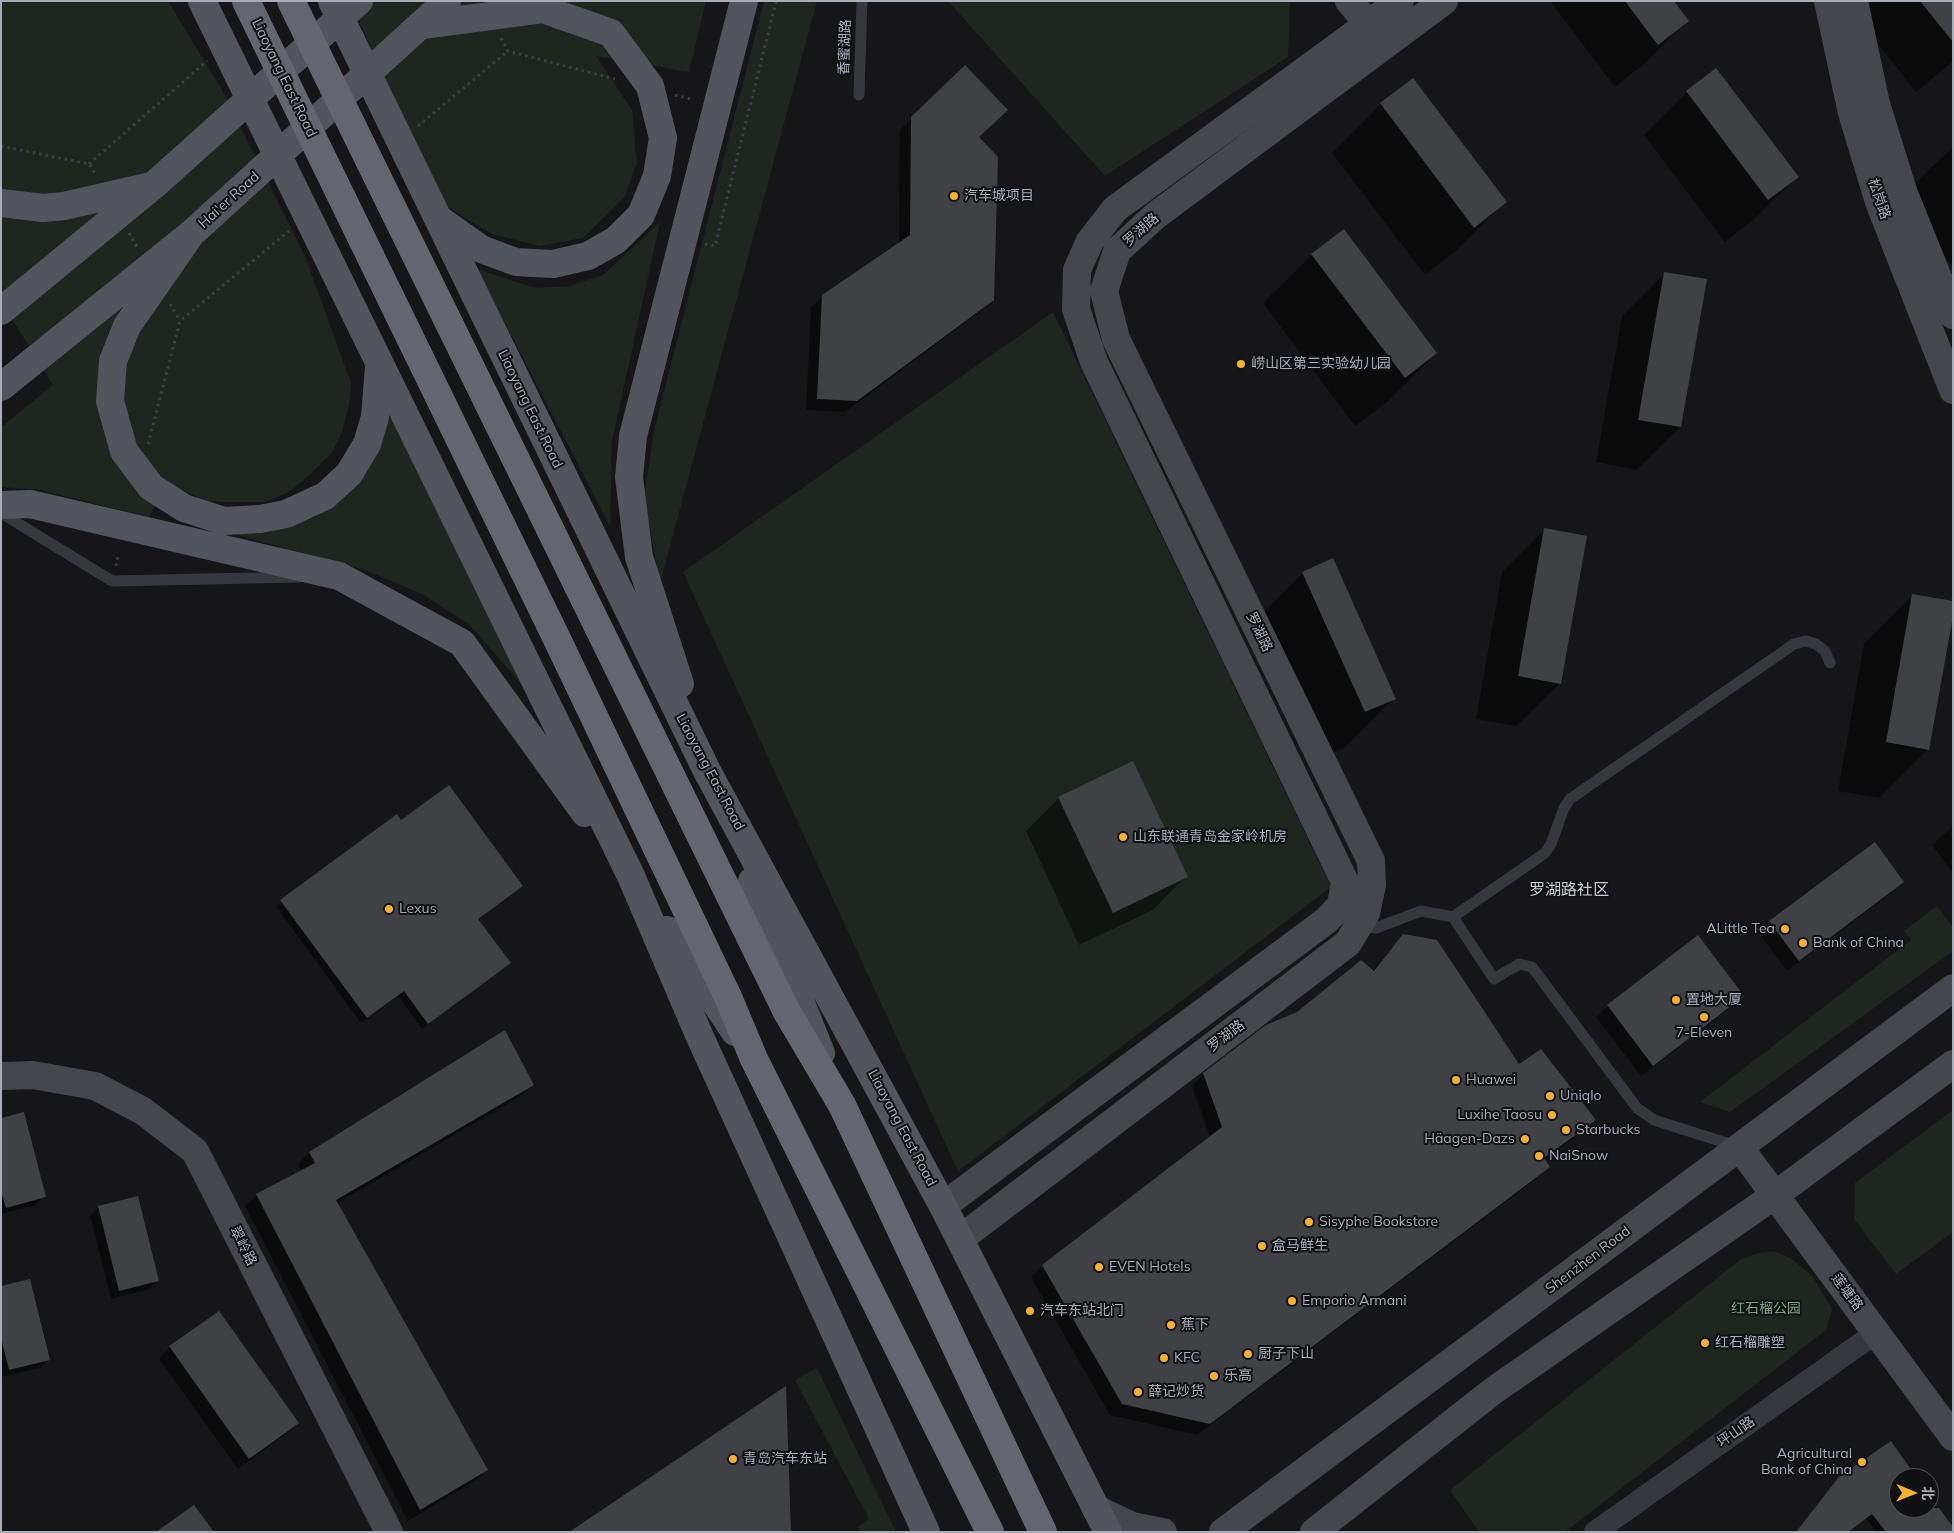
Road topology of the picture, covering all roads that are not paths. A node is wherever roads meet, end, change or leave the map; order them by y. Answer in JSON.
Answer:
{"nodes":[{"id":1,"x":202,"y":1,"type":"edge"},
{"id":2,"x":246,"y":1,"type":"edge"},
{"id":3,"x":291,"y":1,"type":"edge"},
{"id":4,"x":332,"y":1,"type":"edge"},
{"id":5,"x":358,"y":1,"type":"edge"},
{"id":6,"x":447,"y":1,"type":"edge"},
{"id":7,"x":744,"y":1,"type":"edge"},
{"id":8,"x":862,"y":1,"type":"edge"},
{"id":9,"x":1349,"y":1,"type":"edge"},
{"id":10,"x":1400,"y":1,"type":"edge"},
{"id":11,"x":1444,"y":1,"type":"edge"},
{"id":12,"x":1828,"y":1,"type":"edge"},
{"id":13,"x":1854,"y":1,"type":"edge"},
{"id":14,"x":1369,"y":24,"type":"junction"},
{"id":15,"x":422,"y":25,"type":"junction"},
{"id":16,"x":1386,"y":44,"type":"junction"},
{"id":17,"x":859,"y":95,"type":"dead end"},
{"id":18,"x":153,"y":186,"type":"junction"},
{"id":19,"x":1,"y":203,"type":"edge"},
{"id":20,"x":438,"y":218,"type":"junction"},
{"id":21,"x":191,"y":234,"type":"junction"},
{"id":22,"x":1,"y":311,"type":"edge"},
{"id":23,"x":1953,"y":315,"type":"edge"},
{"id":24,"x":379,"y":365,"type":"junction"},
{"id":25,"x":9,"y":381,"type":"edge"},
{"id":26,"x":1953,"y":390,"type":"edge"},
{"id":27,"x":1,"y":505,"type":"edge"},
{"id":28,"x":1,"y":513,"type":"edge"},
{"id":29,"x":339,"y":576,"type":"junction"},
{"id":30,"x":1830,"y":663,"type":"dead end"},
{"id":31,"x":707,"y":771,"type":"junction"},
{"id":32,"x":631,"y":876,"type":"junction"},
{"id":33,"x":1453,"y":918,"type":"junction"},
{"id":34,"x":1360,"y":926,"type":"junction"},
{"id":35,"x":1953,"y":988,"type":"edge"},
{"id":36,"x":754,"y":1059,"type":"junction"},
{"id":37,"x":1953,"y":1064,"type":"edge"},
{"id":38,"x":1,"y":1076,"type":"edge"},
{"id":39,"x":842,"y":1105,"type":"junction"},
{"id":40,"x":1740,"y":1148,"type":"junction"},
{"id":41,"x":1775,"y":1195,"type":"junction"},
{"id":42,"x":943,"y":1206,"type":"junction"},
{"id":43,"x":960,"y":1239,"type":"junction"},
{"id":44,"x":1877,"y":1332,"type":"junction"},
{"id":45,"x":1953,"y":1436,"type":"edge"},
{"id":46,"x":1102,"y":1520,"type":"edge"},
{"id":47,"x":389,"y":1532,"type":"edge"},
{"id":48,"x":926,"y":1532,"type":"edge"},
{"id":49,"x":990,"y":1532,"type":"edge"},
{"id":50,"x":1043,"y":1532,"type":"edge"},
{"id":51,"x":1163,"y":1532,"type":"edge"},
{"id":52,"x":1223,"y":1532,"type":"edge"},
{"id":53,"x":1314,"y":1532,"type":"edge"},
{"id":54,"x":1595,"y":1532,"type":"edge"}],
"edges":[{"from":1,"to":24,"type":"main road"},
{"from":2,"to":36,"type":"highway","name":"Liaoyang East Road"},
{"from":3,"to":39,"type":"highway"},
{"from":4,"to":20,"type":"main road","name":"Liaoyang East Road"},
{"from":5,"to":18,"type":"main road"},
{"from":6,"to":15,"type":"main road","name":"Hai'er Road"},
{"from":7,"to":31,"type":"main road"},
{"from":8,"to":17,"type":"lane","name":"香蜜湖路"},
{"from":9,"to":14,"type":"street"},
{"from":10,"to":14,"type":"street"},
{"from":11,"to":16,"type":"street","name":"罗湖路"},
{"from":12,"to":26,"type":"street","name":"松岗路"},
{"from":13,"to":23,"type":"street","name":"松岗路"},
{"from":14,"to":16,"type":"street"},
{"from":14,"to":42,"type":"street"},
{"from":15,"to":20,"type":"main road"},
{"from":15,"to":21,"type":"main road","name":"Hai'er Road"},
{"from":16,"to":34,"type":"street","name":"罗湖路"},
{"from":18,"to":19,"type":"main road"},
{"from":18,"to":22,"type":"main road"},
{"from":20,"to":31,"type":"main road","name":"Liaoyang East Road"},
{"from":21,"to":24,"type":"main road"},
{"from":21,"to":25,"type":"main road","name":"Hai'er Road"},
{"from":24,"to":32,"type":"main road"},
{"from":27,"to":29,"type":"main road"},
{"from":28,"to":29,"type":"lane"},
{"from":29,"to":32,"type":"main road"},
{"from":30,"to":33,"type":"lane"},
{"from":31,"to":39,"type":"main road"},
{"from":31,"to":42,"type":"main road","name":"Liaoyang East Road"},
{"from":32,"to":36,"type":"main road"},
{"from":32,"to":48,"type":"main road"},
{"from":33,"to":34,"type":"lane"},
{"from":33,"to":40,"type":"lane"},
{"from":34,"to":43,"type":"street","name":"罗湖路"},
{"from":35,"to":40,"type":"street","name":"Shenzhen Road"},
{"from":36,"to":49,"type":"highway","name":"Liaoyang East Road"},
{"from":37,"to":41,"type":"street"},
{"from":38,"to":47,"type":"street","name":"翠岭路"},
{"from":39,"to":50,"type":"highway"},
{"from":40,"to":41,"type":"street","name":"莲塘路"},
{"from":40,"to":52,"type":"street","name":"Shenzhen Road"},
{"from":41,"to":44,"type":"street","name":"莲塘路"},
{"from":41,"to":53,"type":"street"},
{"from":42,"to":43,"type":"main road","name":"Liaoyang East Road"},
{"from":43,"to":46,"type":"main road","name":"Liaoyang East Road"},
{"from":44,"to":45,"type":"street","name":"莲塘路"},
{"from":44,"to":54,"type":"street","name":"坪山路"},
{"from":46,"to":51,"type":"street"}]}
